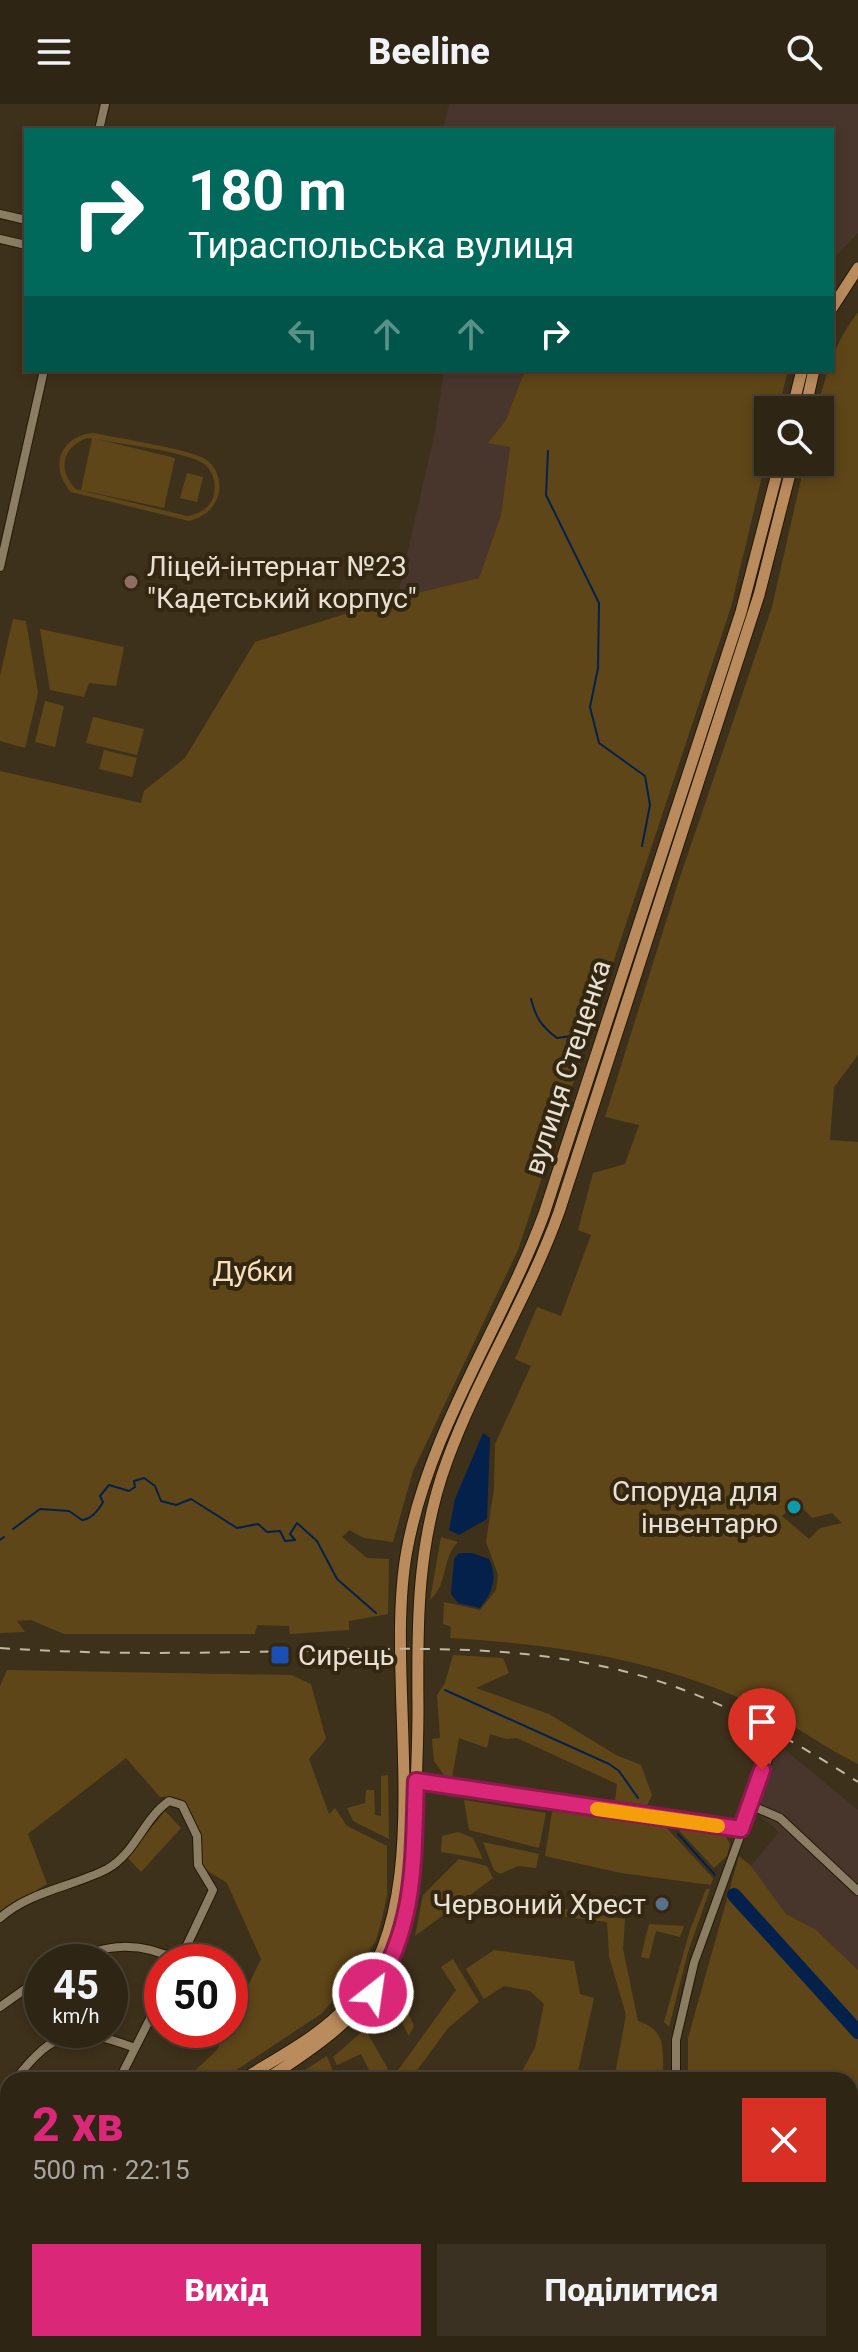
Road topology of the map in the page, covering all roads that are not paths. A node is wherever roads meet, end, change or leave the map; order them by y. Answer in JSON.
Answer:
{"nodes":[{"id":1,"x":105,"y":104,"type":"edge"},
{"id":2,"x":99,"y":128,"type":"edge"},
{"id":3,"x":0,"y":214,"type":"edge"},
{"id":4,"x":24,"y":220,"type":"edge"},
{"id":5,"x":0,"y":239,"type":"edge"},
{"id":6,"x":24,"y":245,"type":"edge"},
{"id":7,"x":858,"y":268,"type":"edge"},
{"id":8,"x":834,"y":305,"type":"edge"},
{"id":9,"x":44,"y":372,"type":"edge"},
{"id":10,"x":802,"y":372,"type":"edge"},
{"id":11,"x":814,"y":372,"type":"edge"},
{"id":12,"x":796,"y":396,"type":"edge"},
{"id":13,"x":808,"y":396,"type":"edge"},
{"id":14,"x":776,"y":476,"type":"edge"},
{"id":15,"x":789,"y":476,"type":"edge"},
{"id":16,"x":0,"y":514,"type":"edge"},
{"id":17,"x":11,"y":516,"type":"junction"},
{"id":18,"x":0,"y":567,"type":"edge"},
{"id":19,"x":771,"y":1751,"type":"dead end"},
{"id":20,"x":416,"y":1781,"type":"junction"},
{"id":21,"x":750,"y":1805,"type":"junction"},
{"id":22,"x":741,"y":1829,"type":"junction"},
{"id":23,"x":858,"y":1891,"type":"edge"},
{"id":24,"x":0,"y":1918,"type":"edge"},
{"id":25,"x":187,"y":1944,"type":"edge"},
{"id":26,"x":24,"y":1990,"type":"edge"},
{"id":27,"x":0,"y":2007,"type":"edge"},
{"id":28,"x":144,"y":2030,"type":"edge"},
{"id":29,"x":135,"y":2048,"type":"junction"},
{"id":30,"x":21,"y":2072,"type":"edge"},
{"id":31,"x":123,"y":2072,"type":"edge"},
{"id":32,"x":254,"y":2072,"type":"edge"},
{"id":33,"x":277,"y":2072,"type":"edge"},
{"id":34,"x":676,"y":2072,"type":"edge"}],
"edges":[{"from":1,"to":2,"type":"street"},
{"from":3,"to":4,"type":"street"},
{"from":5,"to":6,"type":"street"},
{"from":7,"to":8,"type":"main road"},
{"from":9,"to":17,"type":"street"},
{"from":10,"to":12,"type":"main road"},
{"from":11,"to":13,"type":"main road"},
{"from":14,"to":32,"type":"main road","name":"вулиця Стеценка"},
{"from":15,"to":20,"type":"main road","name":"вулиця Стеценка"},
{"from":16,"to":17,"type":"street"},
{"from":17,"to":18,"type":"street"},
{"from":19,"to":21,"type":"street"},
{"from":20,"to":22,"type":"street"},
{"from":20,"to":33,"type":"main road","name":"вулиця Стеценка"},
{"from":21,"to":22,"type":"street"},
{"from":21,"to":23,"type":"street"},
{"from":22,"to":34,"type":"street"},
{"from":24,"to":25,"type":"street"},
{"from":26,"to":27,"type":"street"},
{"from":28,"to":29,"type":"street"},
{"from":29,"to":30,"type":"street"},
{"from":29,"to":31,"type":"street"}]}
